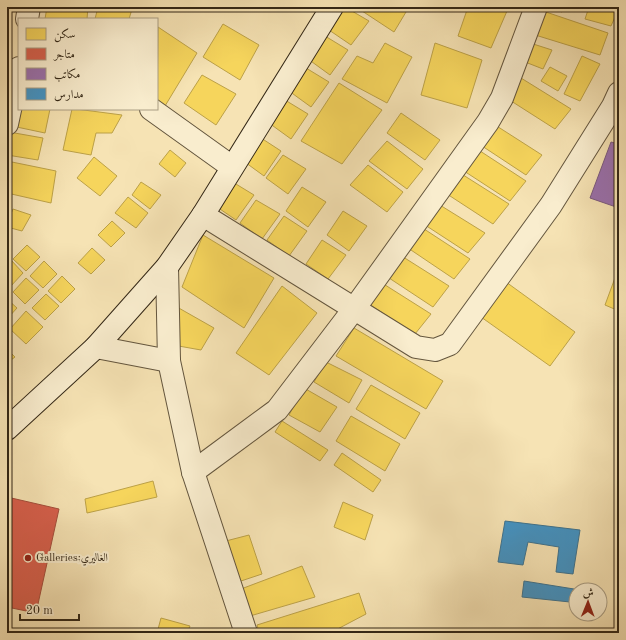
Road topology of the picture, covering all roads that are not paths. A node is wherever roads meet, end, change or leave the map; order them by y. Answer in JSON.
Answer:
{"nodes":[{"id":1,"x":29,"y":7,"type":"edge"},
{"id":2,"x":332,"y":7,"type":"edge"},
{"id":3,"x":536,"y":7,"type":"edge"},
{"id":4,"x":27,"y":18,"type":"edge"},
{"id":5,"x":18,"y":79,"type":"edge"},
{"id":6,"x":619,"y":93,"type":"edge"},
{"id":7,"x":152,"y":110,"type":"edge"},
{"id":8,"x":7,"y":124,"type":"edge"},
{"id":9,"x":232,"y":168,"type":"junction"},
{"id":10,"x":203,"y":215,"type":"junction"},
{"id":11,"x":167,"y":267,"type":"junction"},
{"id":12,"x":354,"y":310,"type":"junction"},
{"id":13,"x":96,"y":347,"type":"junction"},
{"id":14,"x":169,"y":361,"type":"junction"},
{"id":15,"x":7,"y":429,"type":"edge"},
{"id":16,"x":193,"y":472,"type":"junction"},
{"id":17,"x":246,"y":633,"type":"edge"}],
"edges":[{"from":1,"to":4,"type":"street"},
{"from":2,"to":9,"type":"street"},
{"from":3,"to":12,"type":"street"},
{"from":5,"to":8,"type":"street"},
{"from":6,"to":12,"type":"street"},
{"from":7,"to":9,"type":"street"},
{"from":9,"to":10,"type":"street"},
{"from":10,"to":11,"type":"street"},
{"from":10,"to":12,"type":"street"},
{"from":11,"to":13,"type":"street"},
{"from":11,"to":14,"type":"street"},
{"from":12,"to":16,"type":"street"},
{"from":13,"to":14,"type":"street"},
{"from":13,"to":15,"type":"street"},
{"from":14,"to":16,"type":"street"},
{"from":16,"to":17,"type":"street"}]}
